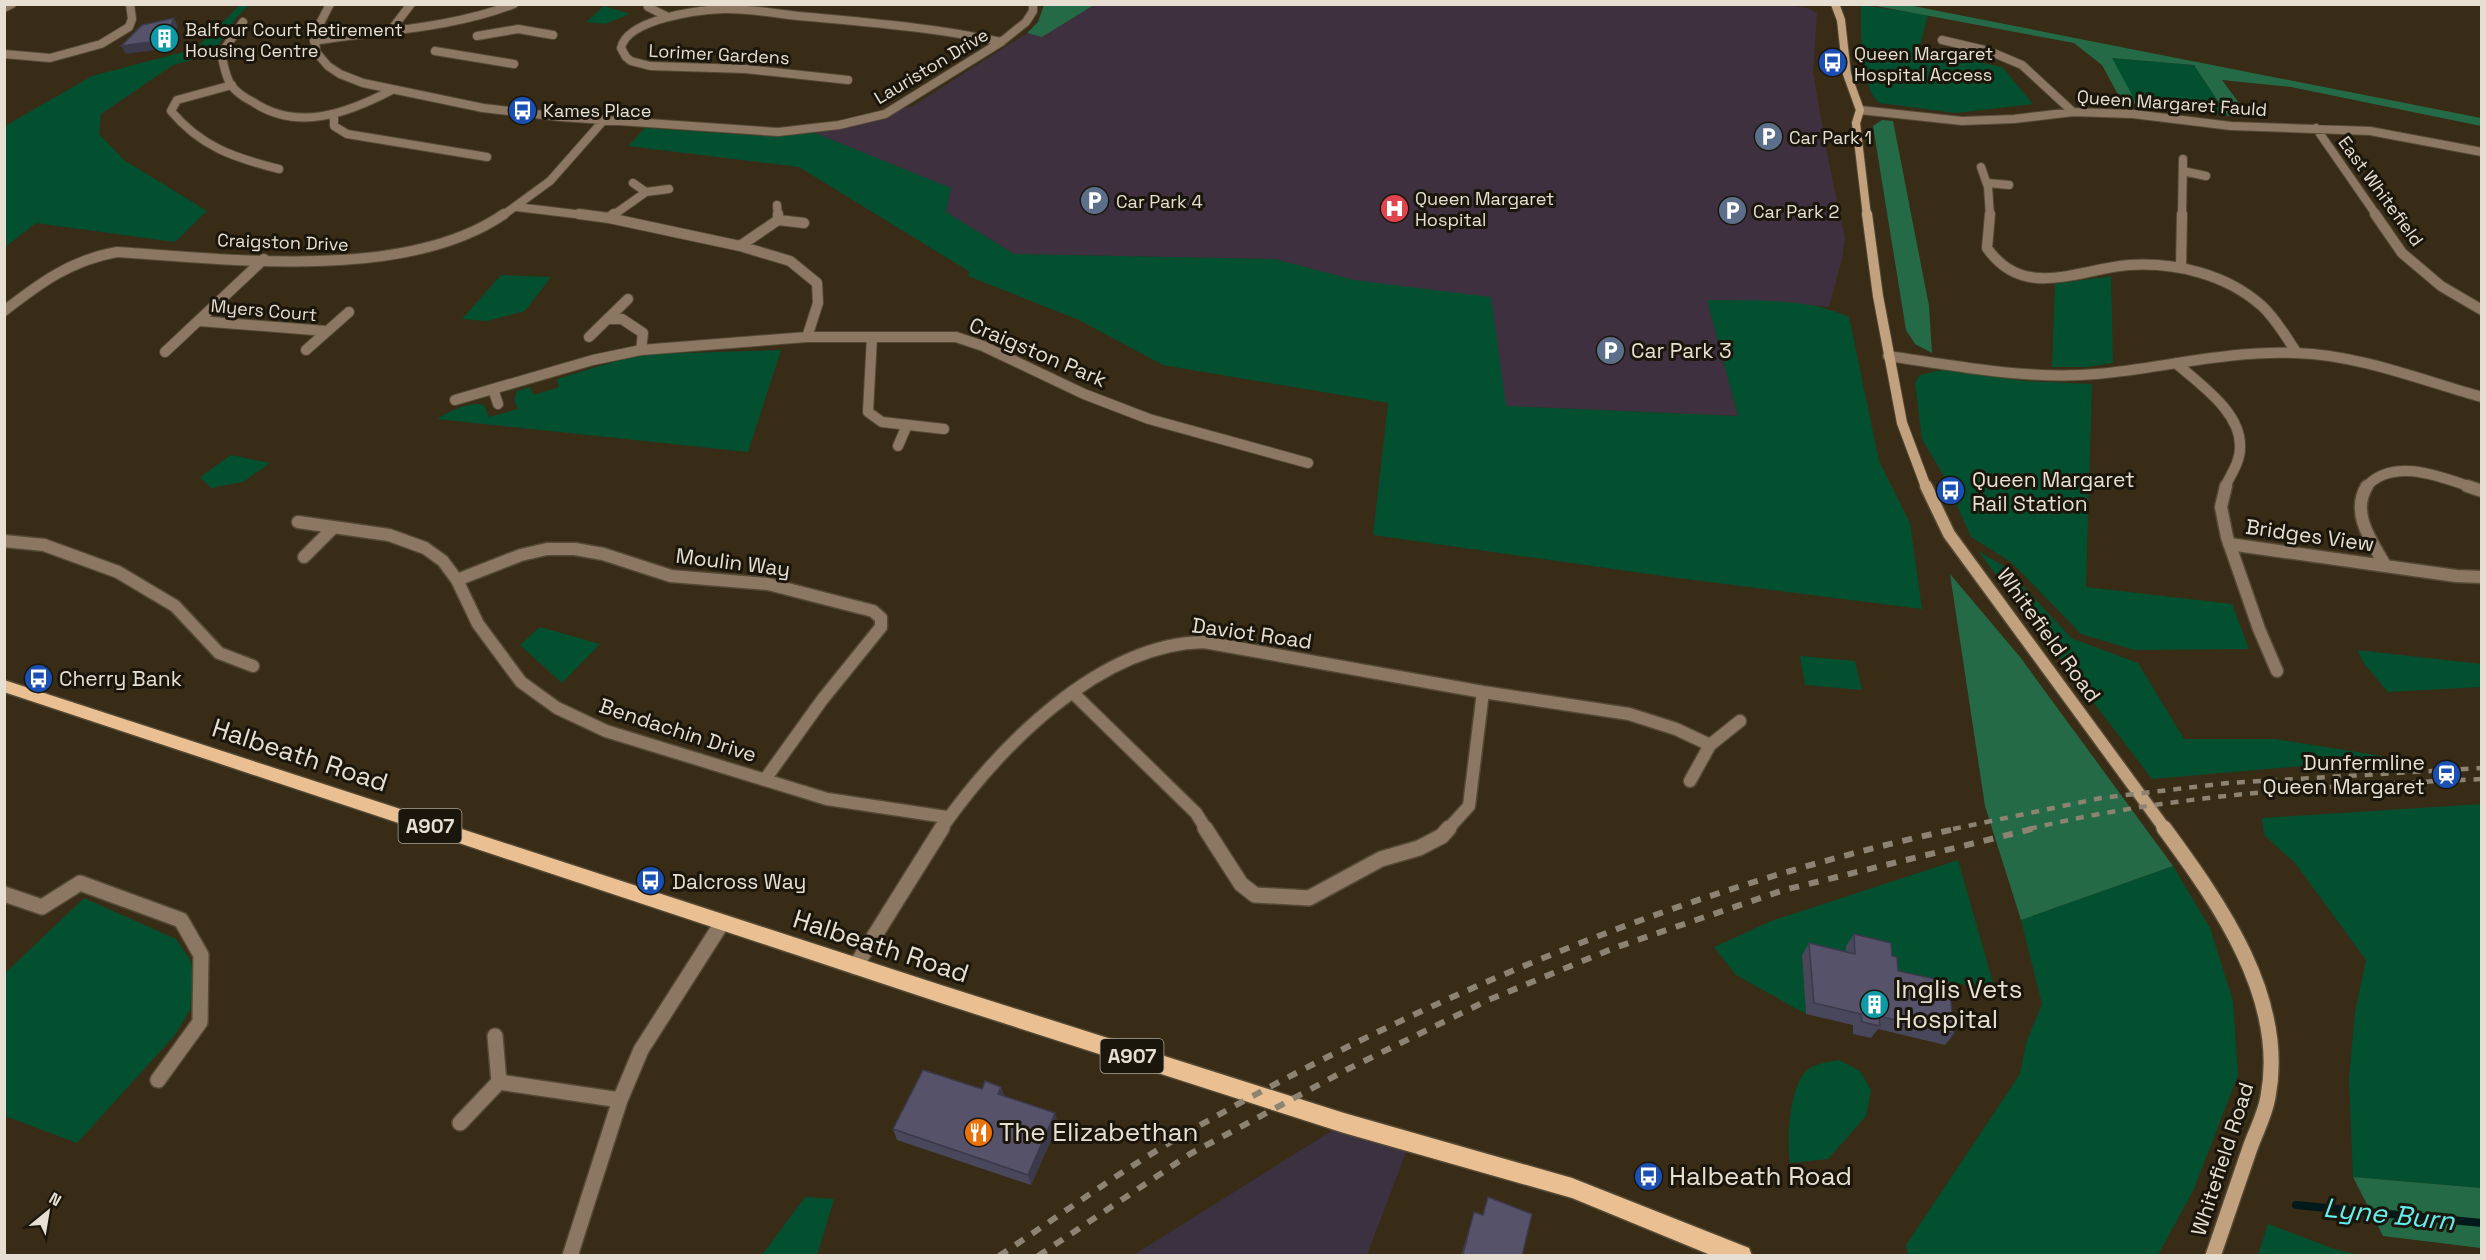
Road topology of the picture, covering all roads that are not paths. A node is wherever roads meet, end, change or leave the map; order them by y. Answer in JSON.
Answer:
{"nodes":[{"id":1,"x":12,"y":4,"type":"edge"},
{"id":2,"x":130,"y":4,"type":"edge"},
{"id":3,"x":330,"y":4,"type":"edge"},
{"id":4,"x":411,"y":4,"type":"edge"},
{"id":5,"x":513,"y":4,"type":"edge"},
{"id":6,"x":1033,"y":4,"type":"edge"},
{"id":7,"x":1835,"y":4,"type":"edge"},
{"id":8,"x":648,"y":7,"type":"dead end"},
{"id":9,"x":4,"y":8,"type":"edge"},
{"id":10,"x":668,"y":17,"type":"junction"},
{"id":11,"x":464,"y":20,"type":"junction"},
{"id":12,"x":243,"y":22,"type":"dead end"},
{"id":13,"x":391,"y":30,"type":"junction"},
{"id":14,"x":553,"y":35,"type":"dead end"},
{"id":15,"x":1942,"y":40,"type":"dead end"},
{"id":16,"x":314,"y":41,"type":"junction"},
{"id":17,"x":1001,"y":42,"type":"junction"},
{"id":18,"x":1964,"y":45,"type":"junction"},
{"id":19,"x":469,"y":48,"type":"dead end"},
{"id":20,"x":435,"y":51,"type":"dead end"},
{"id":21,"x":1958,"y":53,"type":"dead end"},
{"id":22,"x":4,"y":54,"type":"edge"},
{"id":23,"x":459,"y":55,"type":"junction"},
{"id":24,"x":514,"y":63,"type":"dead end"},
{"id":25,"x":848,"y":80,"type":"dead end"},
{"id":26,"x":232,"y":85,"type":"junction"},
{"id":27,"x":392,"y":90,"type":"junction"},
{"id":28,"x":1860,"y":110,"type":"junction"},
{"id":29,"x":2073,"y":112,"type":"junction"},
{"id":30,"x":334,"y":115,"type":"junction"},
{"id":31,"x":603,"y":121,"type":"junction"},
{"id":32,"x":2316,"y":128,"type":"junction"},
{"id":33,"x":2481,"y":152,"type":"edge"},
{"id":34,"x":487,"y":157,"type":"dead end"},
{"id":35,"x":2183,"y":159,"type":"dead end"},
{"id":36,"x":1981,"y":167,"type":"dead end"},
{"id":37,"x":279,"y":169,"type":"dead end"},
{"id":38,"x":2183,"y":171,"type":"junction"},
{"id":39,"x":2206,"y":176,"type":"dead end"},
{"id":40,"x":633,"y":183,"type":"dead end"},
{"id":41,"x":1988,"y":183,"type":"junction"},
{"id":42,"x":2009,"y":186,"type":"dead end"},
{"id":43,"x":669,"y":189,"type":"dead end"},
{"id":44,"x":646,"y":192,"type":"junction"},
{"id":45,"x":777,"y":205,"type":"dead end"},
{"id":46,"x":517,"y":207,"type":"junction"},
{"id":47,"x":609,"y":218,"type":"junction"},
{"id":48,"x":778,"y":220,"type":"junction"},
{"id":49,"x":804,"y":223,"type":"dead end"},
{"id":50,"x":740,"y":246,"type":"junction"},
{"id":51,"x":264,"y":259,"type":"junction"},
{"id":52,"x":2181,"y":268,"type":"junction"},
{"id":53,"x":628,"y":299,"type":"dead end"},
{"id":54,"x":2481,"y":310,"type":"edge"},
{"id":55,"x":4,"y":311,"type":"edge"},
{"id":56,"x":349,"y":312,"type":"dead end"},
{"id":57,"x":608,"y":319,"type":"junction"},
{"id":58,"x":199,"y":321,"type":"junction"},
{"id":59,"x":326,"y":331,"type":"junction"},
{"id":60,"x":589,"y":337,"type":"dead end"},
{"id":61,"x":807,"y":337,"type":"junction"},
{"id":62,"x":872,"y":337,"type":"junction"},
{"id":63,"x":306,"y":350,"type":"dead end"},
{"id":64,"x":641,"y":350,"type":"junction"},
{"id":65,"x":165,"y":352,"type":"dead end"},
{"id":66,"x":2297,"y":353,"type":"junction"},
{"id":67,"x":1888,"y":356,"type":"junction"},
{"id":68,"x":2176,"y":363,"type":"junction"},
{"id":69,"x":494,"y":389,"type":"junction"},
{"id":70,"x":2481,"y":397,"type":"edge"},
{"id":71,"x":455,"y":400,"type":"dead end"},
{"id":72,"x":498,"y":404,"type":"dead end"},
{"id":73,"x":907,"y":425,"type":"junction"},
{"id":74,"x":945,"y":429,"type":"dead end"},
{"id":75,"x":898,"y":446,"type":"dead end"},
{"id":76,"x":1308,"y":463,"type":"dead end"},
{"id":77,"x":2481,"y":491,"type":"edge"},
{"id":78,"x":298,"y":522,"type":"dead end"},
{"id":79,"x":334,"y":527,"type":"junction"},
{"id":80,"x":4,"y":541,"type":"edge"},
{"id":81,"x":2229,"y":544,"type":"junction"},
{"id":82,"x":304,"y":557,"type":"dead end"},
{"id":83,"x":2385,"y":566,"type":"junction"},
{"id":84,"x":2481,"y":577,"type":"edge"},
{"id":85,"x":457,"y":580,"type":"junction"},
{"id":86,"x":253,"y":666,"type":"dead end"},
{"id":87,"x":2277,"y":671,"type":"dead end"},
{"id":88,"x":4,"y":686,"type":"edge"},
{"id":89,"x":1072,"y":692,"type":"junction"},
{"id":90,"x":1483,"y":692,"type":"junction"},
{"id":91,"x":1740,"y":721,"type":"dead end"},
{"id":92,"x":1710,"y":745,"type":"junction"},
{"id":93,"x":766,"y":778,"type":"junction"},
{"id":94,"x":1690,"y":781,"type":"dead end"},
{"id":95,"x":946,"y":817,"type":"junction"},
{"id":96,"x":4,"y":894,"type":"edge"},
{"id":97,"x":722,"y":923,"type":"junction"},
{"id":98,"x":855,"y":967,"type":"junction"},
{"id":99,"x":495,"y":1036,"type":"dead end"},
{"id":100,"x":158,"y":1080,"type":"dead end"},
{"id":101,"x":499,"y":1082,"type":"junction"},
{"id":102,"x":620,"y":1100,"type":"junction"},
{"id":103,"x":460,"y":1123,"type":"dead end"},
{"id":104,"x":570,"y":1256,"type":"edge"},
{"id":105,"x":1741,"y":1256,"type":"edge"},
{"id":106,"x":2213,"y":1256,"type":"edge"}],
"edges":[{"from":1,"to":9,"type":"street"},
{"from":2,"to":22,"type":"street"},
{"from":3,"to":16,"type":"street"},
{"from":4,"to":13,"type":"street"},
{"from":5,"to":11,"type":"street"},
{"from":6,"to":17,"type":"street","name":"Lauriston Drive"},
{"from":7,"to":28,"type":"main road","name":"Whitefield Road"},
{"from":8,"to":10,"type":"street","name":"Lorimer Gardens"},
{"from":10,"to":17,"type":"street","name":"Lorimer Gardens"},
{"from":10,"to":25,"type":"street","name":"Lorimer Gardens"},
{"from":11,"to":13,"type":"street"},
{"from":11,"to":14,"type":"street"},
{"from":12,"to":26,"type":"street"},
{"from":13,"to":16,"type":"street"},
{"from":15,"to":18,"type":"street"},
{"from":16,"to":27,"type":"street","name":"Lauriston Drive"},
{"from":17,"to":31,"type":"street","name":"Lauriston Drive"},
{"from":18,"to":21,"type":"street"},
{"from":18,"to":29,"type":"street"},
{"from":19,"to":23,"type":"street"},
{"from":20,"to":23,"type":"street"},
{"from":23,"to":24,"type":"street"},
{"from":26,"to":30,"type":"street"},
{"from":26,"to":37,"type":"street"},
{"from":27,"to":30,"type":"street"},
{"from":27,"to":31,"type":"street","name":"Lauriston Drive"},
{"from":28,"to":29,"type":"street","name":"Queen Margaret Fauld"},
{"from":28,"to":67,"type":"main road","name":"Whitefield Road"},
{"from":29,"to":32,"type":"street","name":"Queen Margaret Fauld"},
{"from":30,"to":34,"type":"street"},
{"from":31,"to":46,"type":"street","name":"Craigston Drive"},
{"from":32,"to":33,"type":"street","name":"Queen Margaret Fauld"},
{"from":32,"to":54,"type":"street","name":"East Whitefield"},
{"from":35,"to":38,"type":"street"},
{"from":36,"to":41,"type":"street"},
{"from":38,"to":39,"type":"street"},
{"from":38,"to":52,"type":"street"},
{"from":40,"to":44,"type":"street"},
{"from":41,"to":42,"type":"street"},
{"from":41,"to":52,"type":"street"},
{"from":43,"to":44,"type":"street"},
{"from":44,"to":47,"type":"street"},
{"from":45,"to":48,"type":"street"},
{"from":46,"to":47,"type":"street"},
{"from":46,"to":51,"type":"street","name":"Craigston Drive"},
{"from":47,"to":50,"type":"street"},
{"from":48,"to":49,"type":"street"},
{"from":48,"to":50,"type":"street"},
{"from":50,"to":61,"type":"street"},
{"from":51,"to":55,"type":"street","name":"Craigston Drive"},
{"from":51,"to":58,"type":"street","name":"Myers Court"},
{"from":52,"to":66,"type":"street"},
{"from":53,"to":57,"type":"street"},
{"from":56,"to":59,"type":"street","name":"Myers Court"},
{"from":57,"to":60,"type":"street"},
{"from":57,"to":64,"type":"street"},
{"from":58,"to":59,"type":"street","name":"Myers Court"},
{"from":58,"to":65,"type":"street","name":"Myers Court"},
{"from":59,"to":63,"type":"street","name":"Myers Court"},
{"from":61,"to":62,"type":"street","name":"Craigston Park"},
{"from":61,"to":64,"type":"street","name":"Craigston Park"},
{"from":62,"to":73,"type":"street"},
{"from":62,"to":76,"type":"street","name":"Craigston Park"},
{"from":64,"to":69,"type":"street","name":"Craigston Park"},
{"from":66,"to":68,"type":"street"},
{"from":66,"to":70,"type":"street"},
{"from":67,"to":68,"type":"street"},
{"from":67,"to":106,"type":"main road","name":"Whitefield Road"},
{"from":68,"to":81,"type":"street"},
{"from":69,"to":71,"type":"street","name":"Craigston Park"},
{"from":69,"to":72,"type":"street"},
{"from":73,"to":74,"type":"street"},
{"from":73,"to":75,"type":"street"},
{"from":77,"to":83,"type":"street","name":"Bridges View"},
{"from":78,"to":79,"type":"street","name":"Bendachin Drive"},
{"from":79,"to":82,"type":"street"},
{"from":79,"to":85,"type":"street","name":"Bendachin Drive"},
{"from":80,"to":86,"type":"street"},
{"from":81,"to":83,"type":"street","name":"Bridges View"},
{"from":81,"to":87,"type":"street"},
{"from":83,"to":84,"type":"street","name":"Bridges View"},
{"from":85,"to":93,"type":"street","name":"Bendachin Drive"},
{"from":85,"to":93,"type":"street","name":"Moulin Way"},
{"from":88,"to":97,"type":"main road","name":"Halbeath Road","number":"A907"},
{"from":89,"to":90,"type":"street","name":"Daviot Road"},
{"from":89,"to":90,"type":"street"},
{"from":89,"to":95,"type":"street","name":"Daviot Road"},
{"from":90,"to":92,"type":"street","name":"Daviot Road"},
{"from":91,"to":92,"type":"street"},
{"from":92,"to":94,"type":"street"},
{"from":93,"to":95,"type":"street","name":"Bendachin Drive"},
{"from":95,"to":98,"type":"street","name":"Daviot Road"},
{"from":96,"to":100,"type":"street"},
{"from":97,"to":98,"type":"main road","name":"Halbeath Road","number":"A907"},
{"from":97,"to":102,"type":"street"},
{"from":98,"to":105,"type":"main road","name":"Halbeath Road","number":"A907"},
{"from":99,"to":101,"type":"street"},
{"from":101,"to":102,"type":"street"},
{"from":101,"to":103,"type":"street"},
{"from":102,"to":104,"type":"street"}]}
